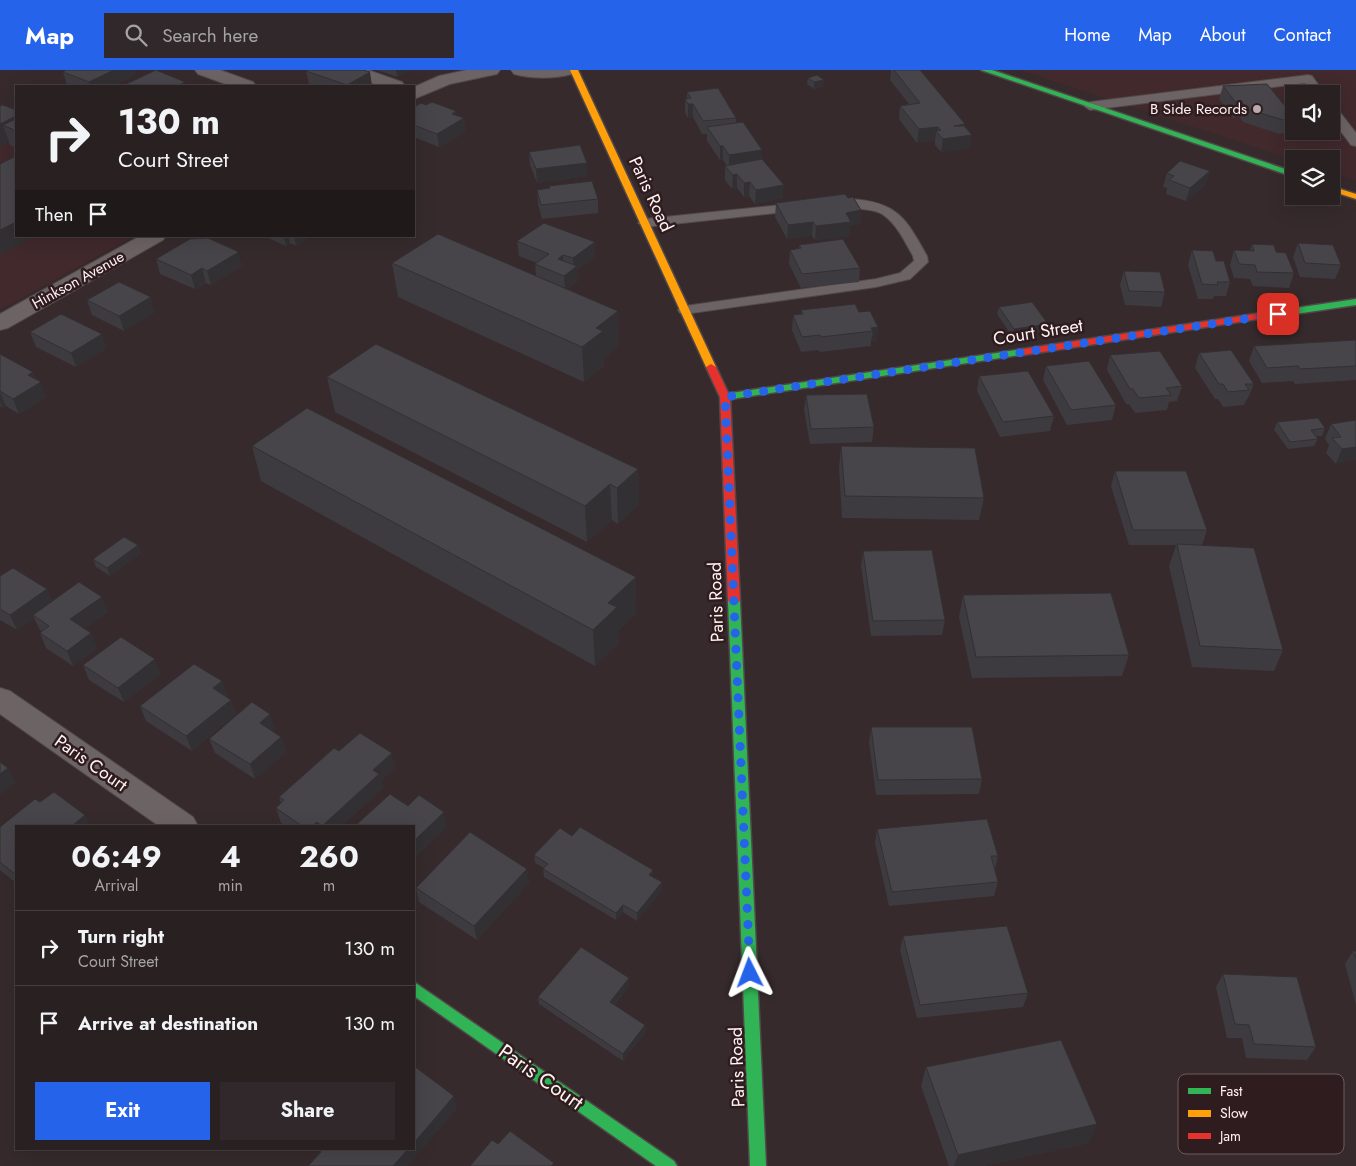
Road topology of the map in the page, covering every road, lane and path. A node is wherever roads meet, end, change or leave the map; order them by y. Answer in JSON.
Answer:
{"nodes":[{"id":1,"x":204,"y":70,"type":"edge"},
{"id":2,"x":351,"y":70,"type":"edge"},
{"id":3,"x":490,"y":70,"type":"edge"},
{"id":4,"x":520,"y":70,"type":"edge"},
{"id":5,"x":566,"y":70,"type":"edge"},
{"id":6,"x":574,"y":70,"type":"edge"},
{"id":7,"x":985,"y":70,"type":"edge"},
{"id":8,"x":244,"y":85,"type":"edge"},
{"id":9,"x":393,"y":85,"type":"edge"},
{"id":10,"x":1312,"y":85,"type":"edge"},
{"id":11,"x":415,"y":93,"type":"edge"},
{"id":12,"x":1090,"y":106,"type":"junction"},
{"id":13,"x":1340,"y":122,"type":"edge"},
{"id":14,"x":1356,"y":142,"type":"edge"},
{"id":15,"x":1285,"y":172,"type":"edge"},
{"id":16,"x":1340,"y":191,"type":"edge"},
{"id":17,"x":1356,"y":197,"type":"edge"},
{"id":18,"x":645,"y":223,"type":"junction"},
{"id":19,"x":154,"y":237,"type":"edge"},
{"id":20,"x":1356,"y":302,"type":"edge"},
{"id":21,"x":685,"y":310,"type":"junction"},
{"id":22,"x":0,"y":323,"type":"edge"},
{"id":23,"x":725,"y":397,"type":"junction"},
{"id":24,"x":0,"y":699,"type":"edge"},
{"id":25,"x":181,"y":825,"type":"edge"},
{"id":26,"x":415,"y":989,"type":"edge"},
{"id":27,"x":669,"y":1166,"type":"edge"},
{"id":28,"x":758,"y":1166,"type":"edge"}],
"edges":[{"from":1,"to":8,"type":"street"},
{"from":2,"to":9,"type":"street"},
{"from":3,"to":11,"type":"street"},
{"from":4,"to":5,"type":"street"},
{"from":6,"to":18,"type":"main road","name":"Paris Road"},
{"from":7,"to":12,"type":"main road"},
{"from":10,"to":12,"type":"lane"},
{"from":12,"to":15,"type":"main road"},
{"from":13,"to":14,"type":"lane"},
{"from":16,"to":17,"type":"main road"},
{"from":18,"to":21,"type":"main road","name":"Paris Road"},
{"from":18,"to":21,"type":"lane"},
{"from":19,"to":22,"type":"street","name":"Hinkson Avenue"},
{"from":20,"to":23,"type":"main road","name":"Court Street"},
{"from":21,"to":23,"type":"main road","name":"Paris Road"},
{"from":23,"to":28,"type":"main road","name":"Paris Road"},
{"from":24,"to":25,"type":"street","name":"Paris Court"},
{"from":26,"to":27,"type":"main road","name":"Paris Court"}]}
